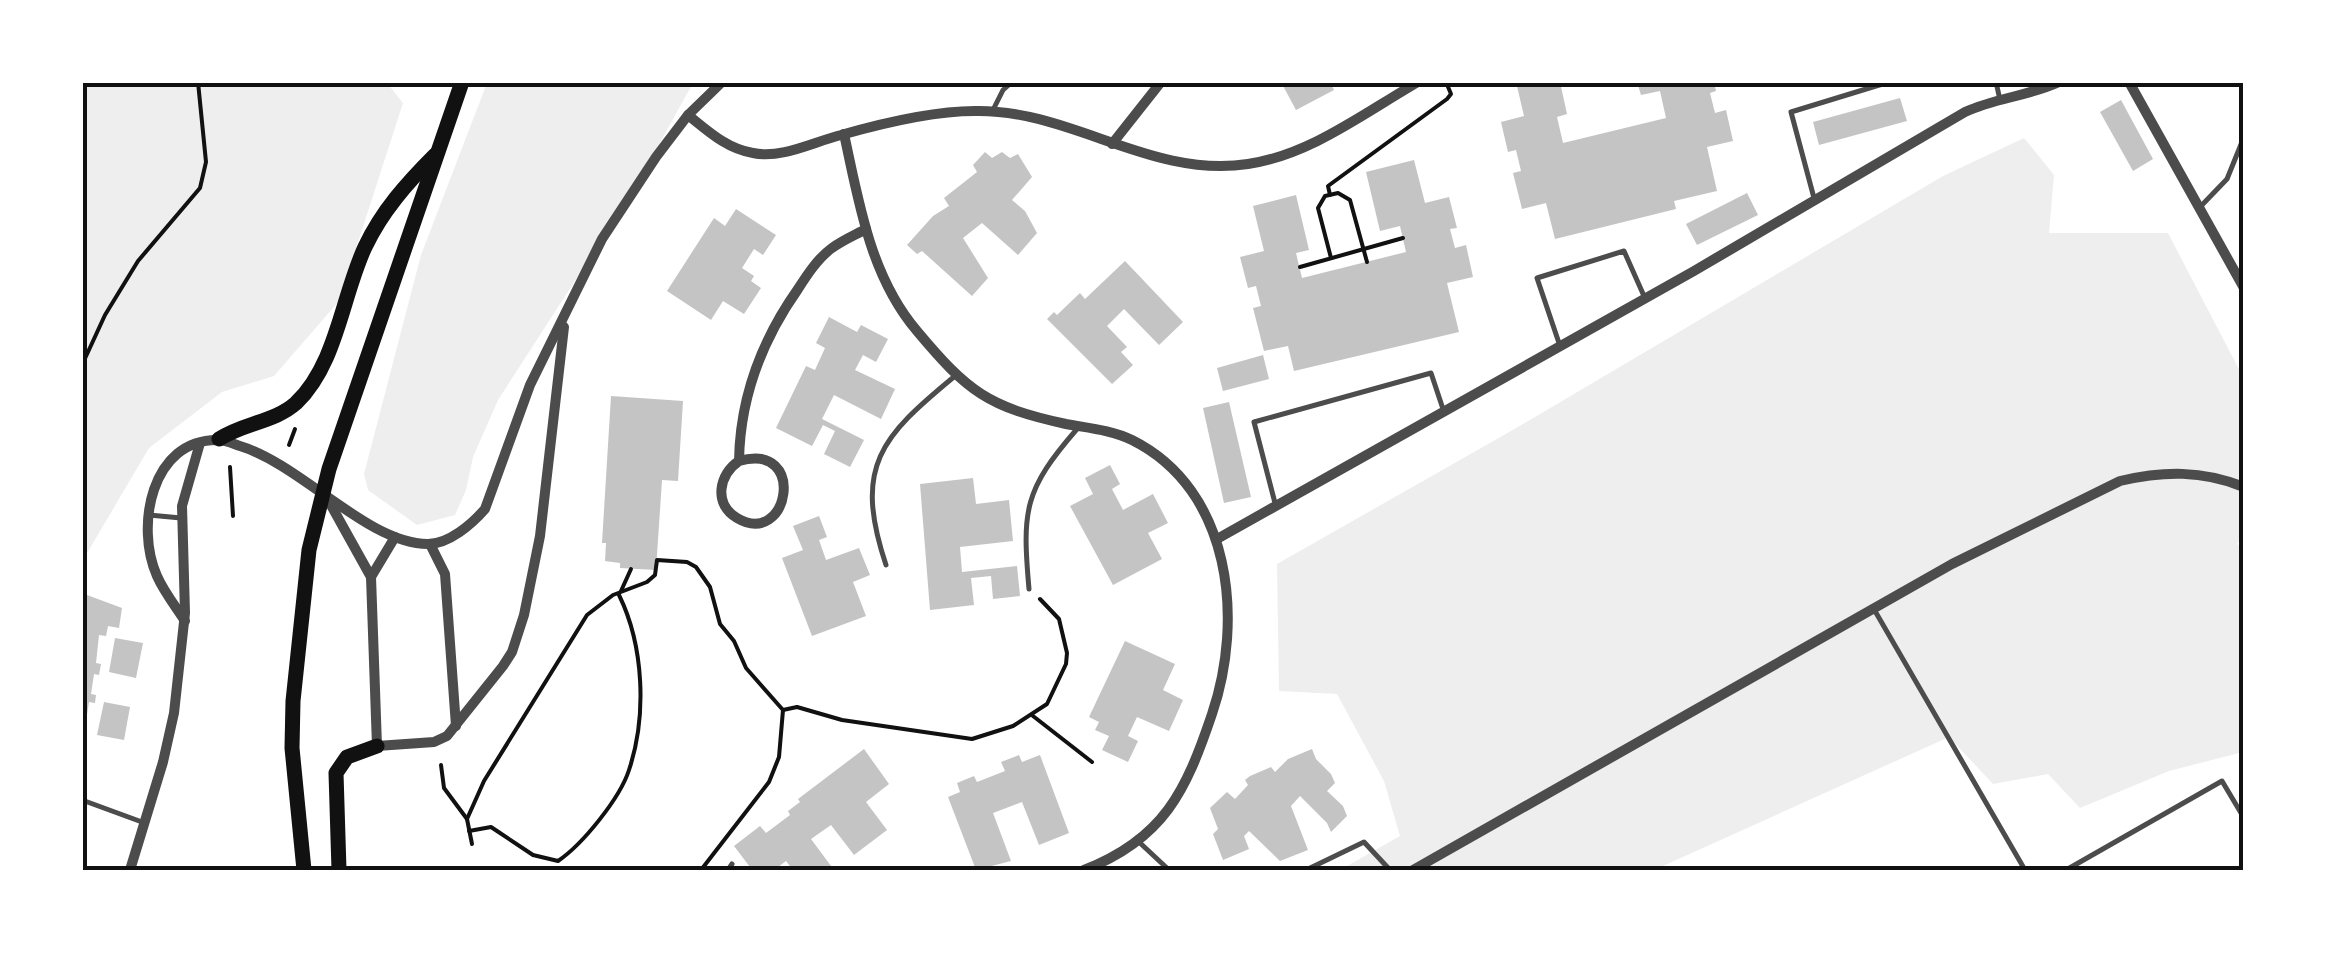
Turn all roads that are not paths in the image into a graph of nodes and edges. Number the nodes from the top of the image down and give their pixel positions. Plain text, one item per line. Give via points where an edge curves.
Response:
1 (462, 82) edge
2 (722, 82) edge
3 (1012, 82) edge
4 (1161, 82) edge
5 (1418, 82) edge
6 (1889, 82) edge
7 (1996, 82) edge
8 (2060, 82) edge
9 (2129, 82) edge
10 (2000, 100) junction
11 (992, 112) junction
12 (688, 115) junction
13 (844, 134) junction
14 (2244, 137) edge
15 (1112, 144) junction
16 (438, 152) junction
17 (1814, 200) junction
18 (2199, 208) junction
19 (866, 229) junction
20 (2244, 262) edge
21 (2230, 265) junction
22 (2244, 288) edge
23 (1645, 299) junction
24 (564, 321) junction
25 (1560, 346) junction
26 (958, 374) junction
27 (1444, 412) junction
28 (1079, 426) junction
29 (219, 440) junction
30 (200, 443) junction
31 (739, 461) junction
32 (2244, 487) edge
33 (324, 491) junction
34 (1276, 506) junction
35 (149, 515) junction
36 (181, 518) junction
37 (395, 537) junction
38 (1217, 539) junction
39 (430, 544) junction
40 (886, 565) dead end
41 (371, 577) junction
42 (1030, 589) road end
43 (1873, 609) junction
44 (185, 621) junction
45 (456, 727) junction
46 (377, 746) junction
47 (82, 800) edge
48 (2244, 818) edge
49 (145, 823) junction
50 (1139, 842) junction
51 (1106, 866) edge
52 (130, 870) edge
53 (304, 870) edge
54 (338, 870) edge
55 (1084, 870) edge
56 (1170, 870) edge
57 (1306, 870) edge
58 (1390, 870) edge
59 (1414, 870) edge
60 (2025, 870) edge
61 (2066, 870) edge

1 - 16 main road
2 - 12 street
3 - 11 lane
4 - 15 street
5 - 15 street via 1276,160 1212,168
6 - 17 lane via 1790,112
7 - 10 lane
8 - 10 street
9 - 18 street
10 - 17 street via 1965,112
11 - 13 street via 952,112
11 - 15 street
12 - 13 street via 719,140 754,154
12 - 24 street via 626,198
13 - 19 street
14 - 18 lane via 2227,179
16 - 29 main road via 382,216 306,392 290,408
16 - 33 main road
17 - 23 street
18 - 21 street
19 - 26 street via 898,306
19 - 31 street via 830,249 779,315 749,386
20 - 21 lane
21 - 22 street
23 - 25 street
23 - 25 lane via 1624,251 1537,278
24 - 39 street via 530,386 485,509 452,536
24 - 45 street via 540,536 524,615 512,652
25 - 27 street
26 - 28 street via 975,392 1011,411
26 - 40 lane via 895,428 880,452 872,496
27 - 34 street
27 - 34 lane via 1432,374 1254,422
28 - 38 street via 1131,440 1167,464
28 - 42 lane via 1031,493 1024,536
29 - 30 street
29 - 33 street via 256,451
30 - 35 street via 171,458 157,476
30 - 36 street
31 - 31 street via 721,484 724,504 737,519 766,520 785,496 782,477 769,462
32 - 43 street via 2185,473 2120,481
33 - 37 street
33 - 41 street
33 - 53 main road via 306,569 293,701
34 - 38 street
35 - 36 lane
35 - 44 street via 156,575
36 - 44 street
37 - 39 street
37 - 41 street
38 - 50 street via 1230,620 1220,692 1166,817
39 - 45 street via 445,574
41 - 46 street
43 - 59 street
43 - 60 lane
44 - 49 street via 174,713
45 - 46 street via 434,742
46 - 54 main road via 347,756 336,773
47 - 49 lane
48 - 61 lane via 2222,781
49 - 52 street
50 - 51 street
50 - 56 lane
51 - 55 street
57 - 58 lane via 1364,842

